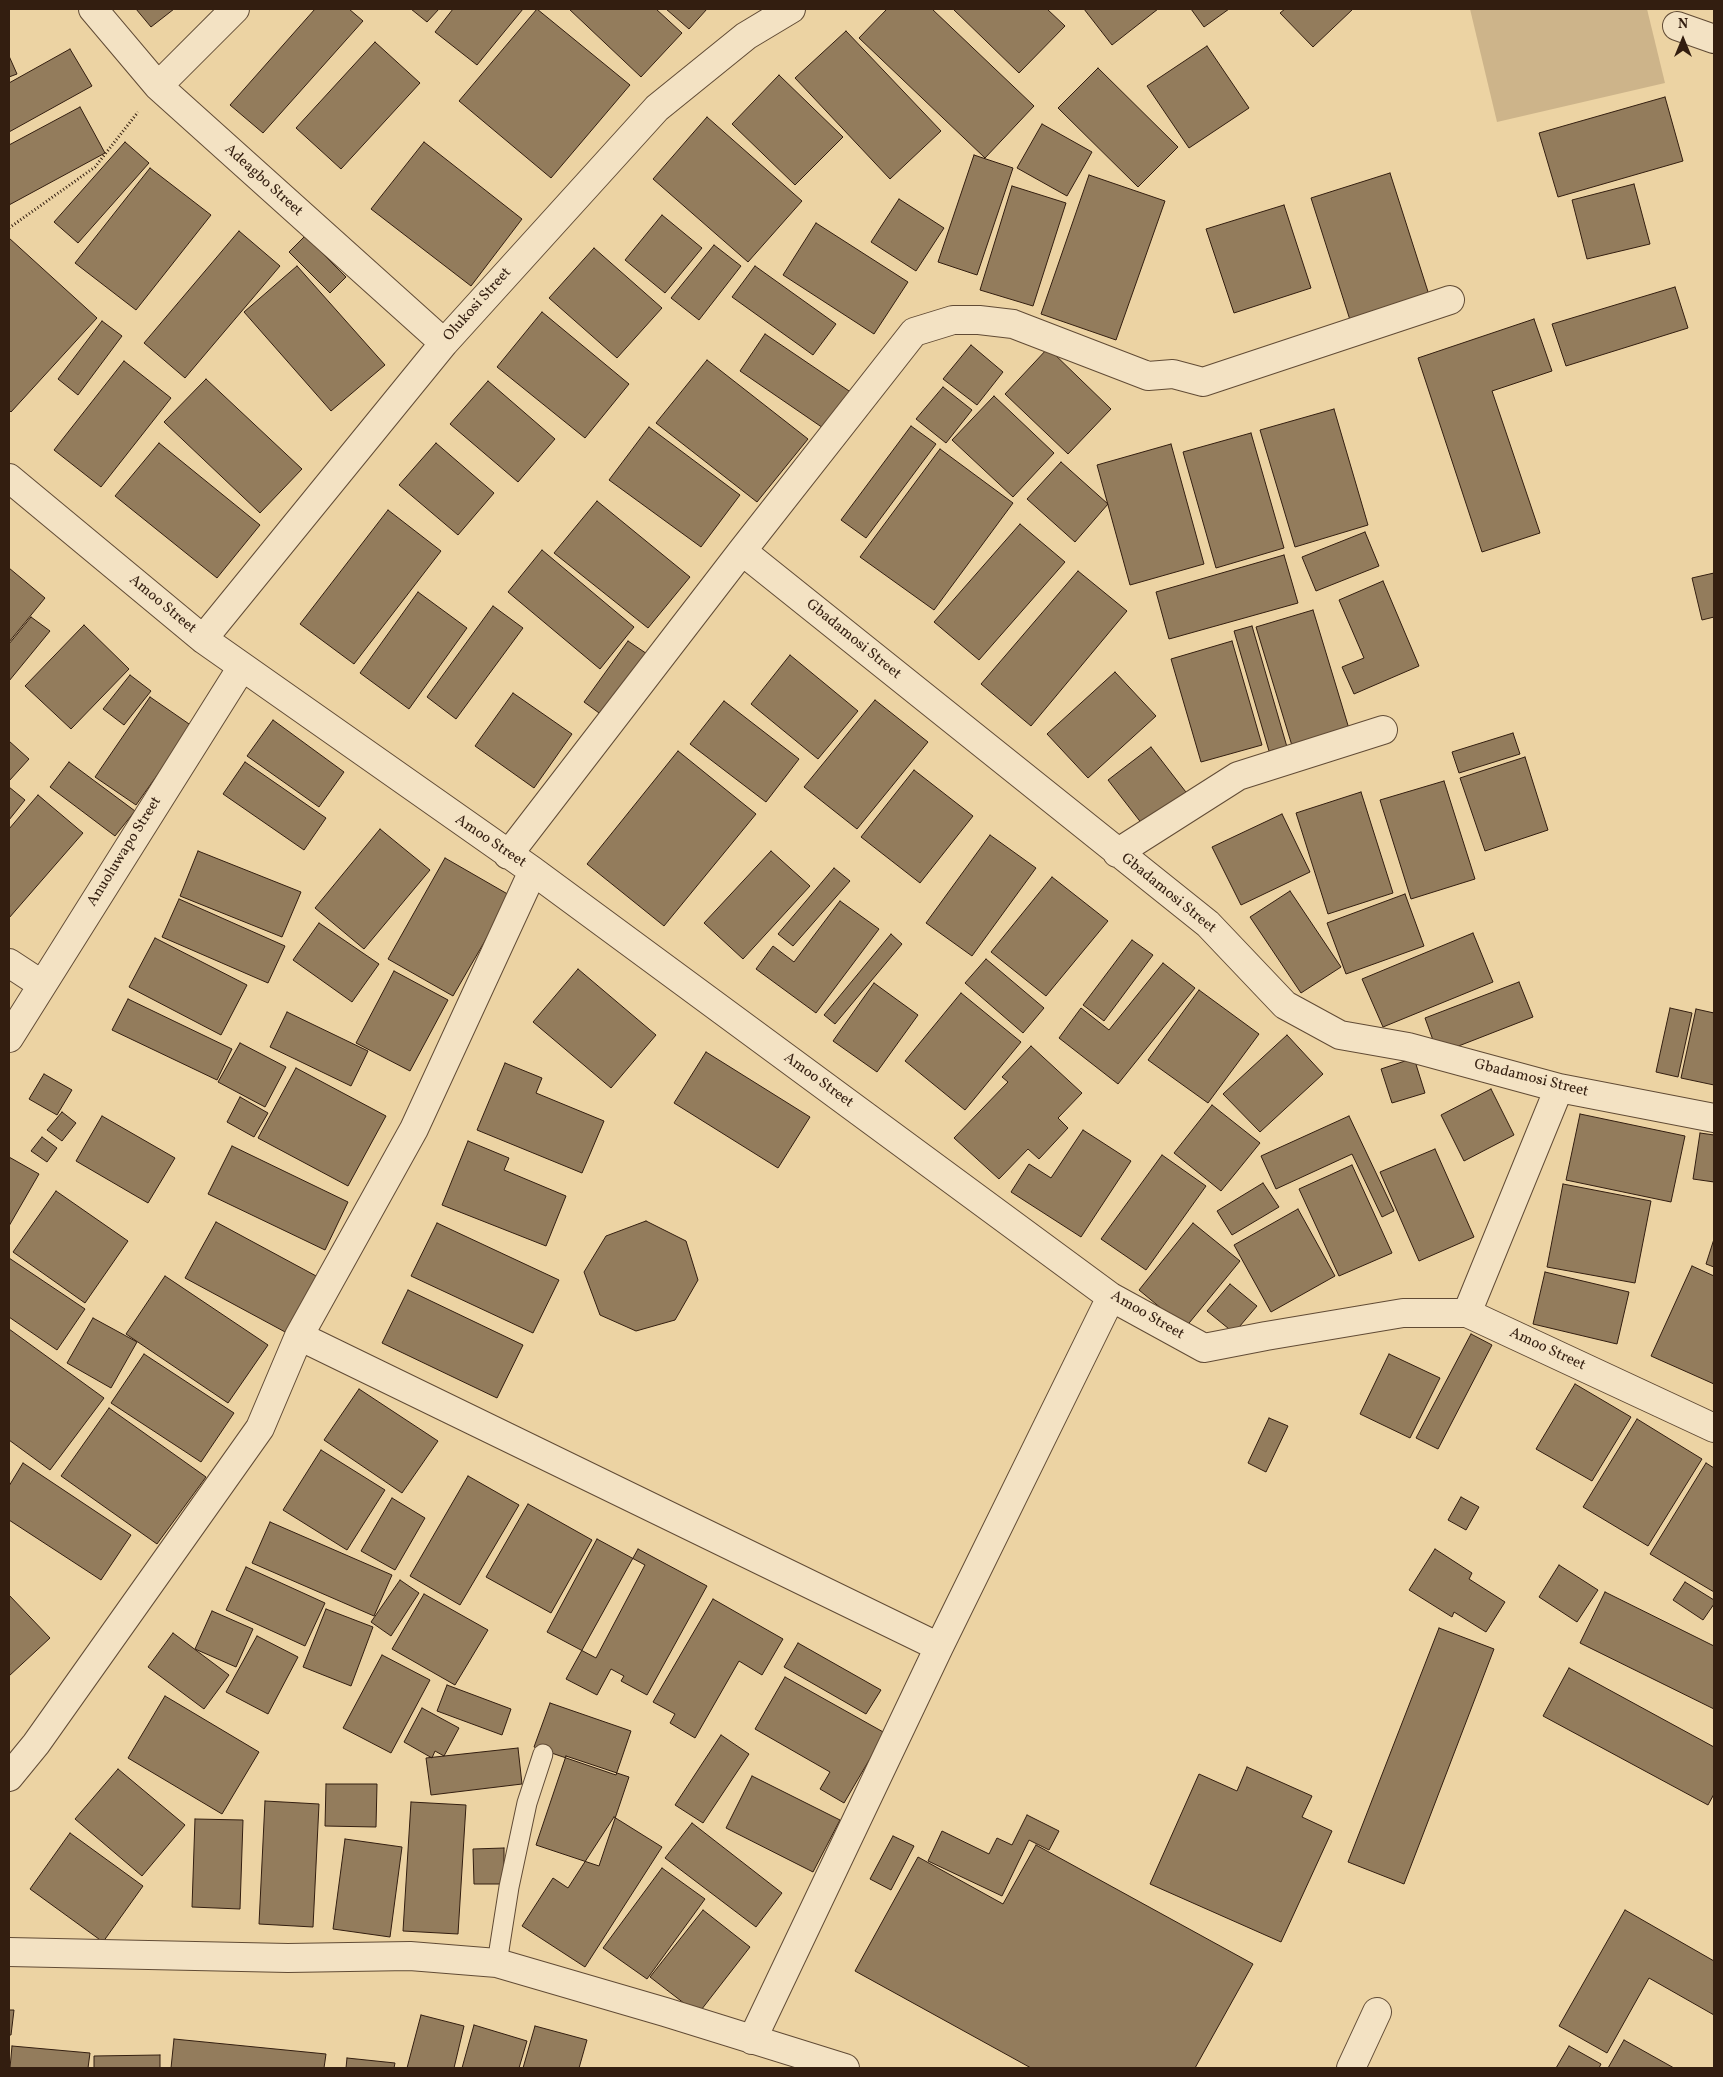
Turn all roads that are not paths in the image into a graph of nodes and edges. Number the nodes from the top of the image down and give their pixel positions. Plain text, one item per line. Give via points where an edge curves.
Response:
1 (93, 9) edge
2 (235, 9) edge
3 (791, 9) edge
4 (1677, 26) dead end
5 (1714, 39) edge
6 (158, 86) junction
7 (1450, 300) dead end
8 (444, 343) junction
9 (9, 478) edge
10 (742, 551) junction
11 (202, 639) junction
12 (242, 667) junction
13 (1383, 730) dead end
14 (1117, 852) junction
15 (508, 855) junction
16 (533, 871) junction
17 (9, 963) edge
18 (41, 984) junction
19 (9, 1038) edge
20 (1559, 1088) junction
21 (1714, 1118) edge
22 (1111, 1296) junction
23 (1468, 1313) junction
24 (299, 1336) junction
25 (1714, 1428) edge
26 (939, 1647) junction
27 (543, 1754) dead end
28 (9, 1777) edge
29 (9, 1952) edge
30 (497, 1964) junction
31 (1377, 2012) dead end
32 (752, 2040) junction
33 (845, 2068) edge
34 (1351, 2068) edge

1 - 6 street, Adeagbo Street
2 - 6 street
3 - 8 street, Olukosi Street via 746,36 657,108
4 - 5 street
6 - 8 street, Adeagbo Street
7 - 10 street via 1202,382 1173,374 1148,376 1012,324 953,320 914,332
8 - 11 street, Olukosi Street
9 - 11 street, Amoo Street
10 - 14 street, Gbadamosi Street
10 - 15 street
11 - 12 street, Amoo Street
12 - 15 street, Amoo Street
12 - 18 street, Anuoluwapo Street
13 - 14 street via 1238,776
14 - 20 street, Gbadamosi Street via 1208,924 1285,1005 1340,1035 1408,1048
15 - 16 street, Amoo Street
16 - 22 street, Amoo Street
16 - 24 street via 414,1129
17 - 18 street
18 - 19 street, Anuoluwapo Street
20 - 21 street, Gbadamosi Street
20 - 23 street
22 - 23 street, Amoo Street via 1204,1348 1403,1313
22 - 26 street
23 - 25 street, Amoo Street
24 - 26 street
24 - 28 street via 260,1428 36,1744
26 - 32 street
27 - 30 lane via 526,1803
29 - 30 street via 288,1958 410,1956
30 - 32 street
31 - 34 street
32 - 33 street

